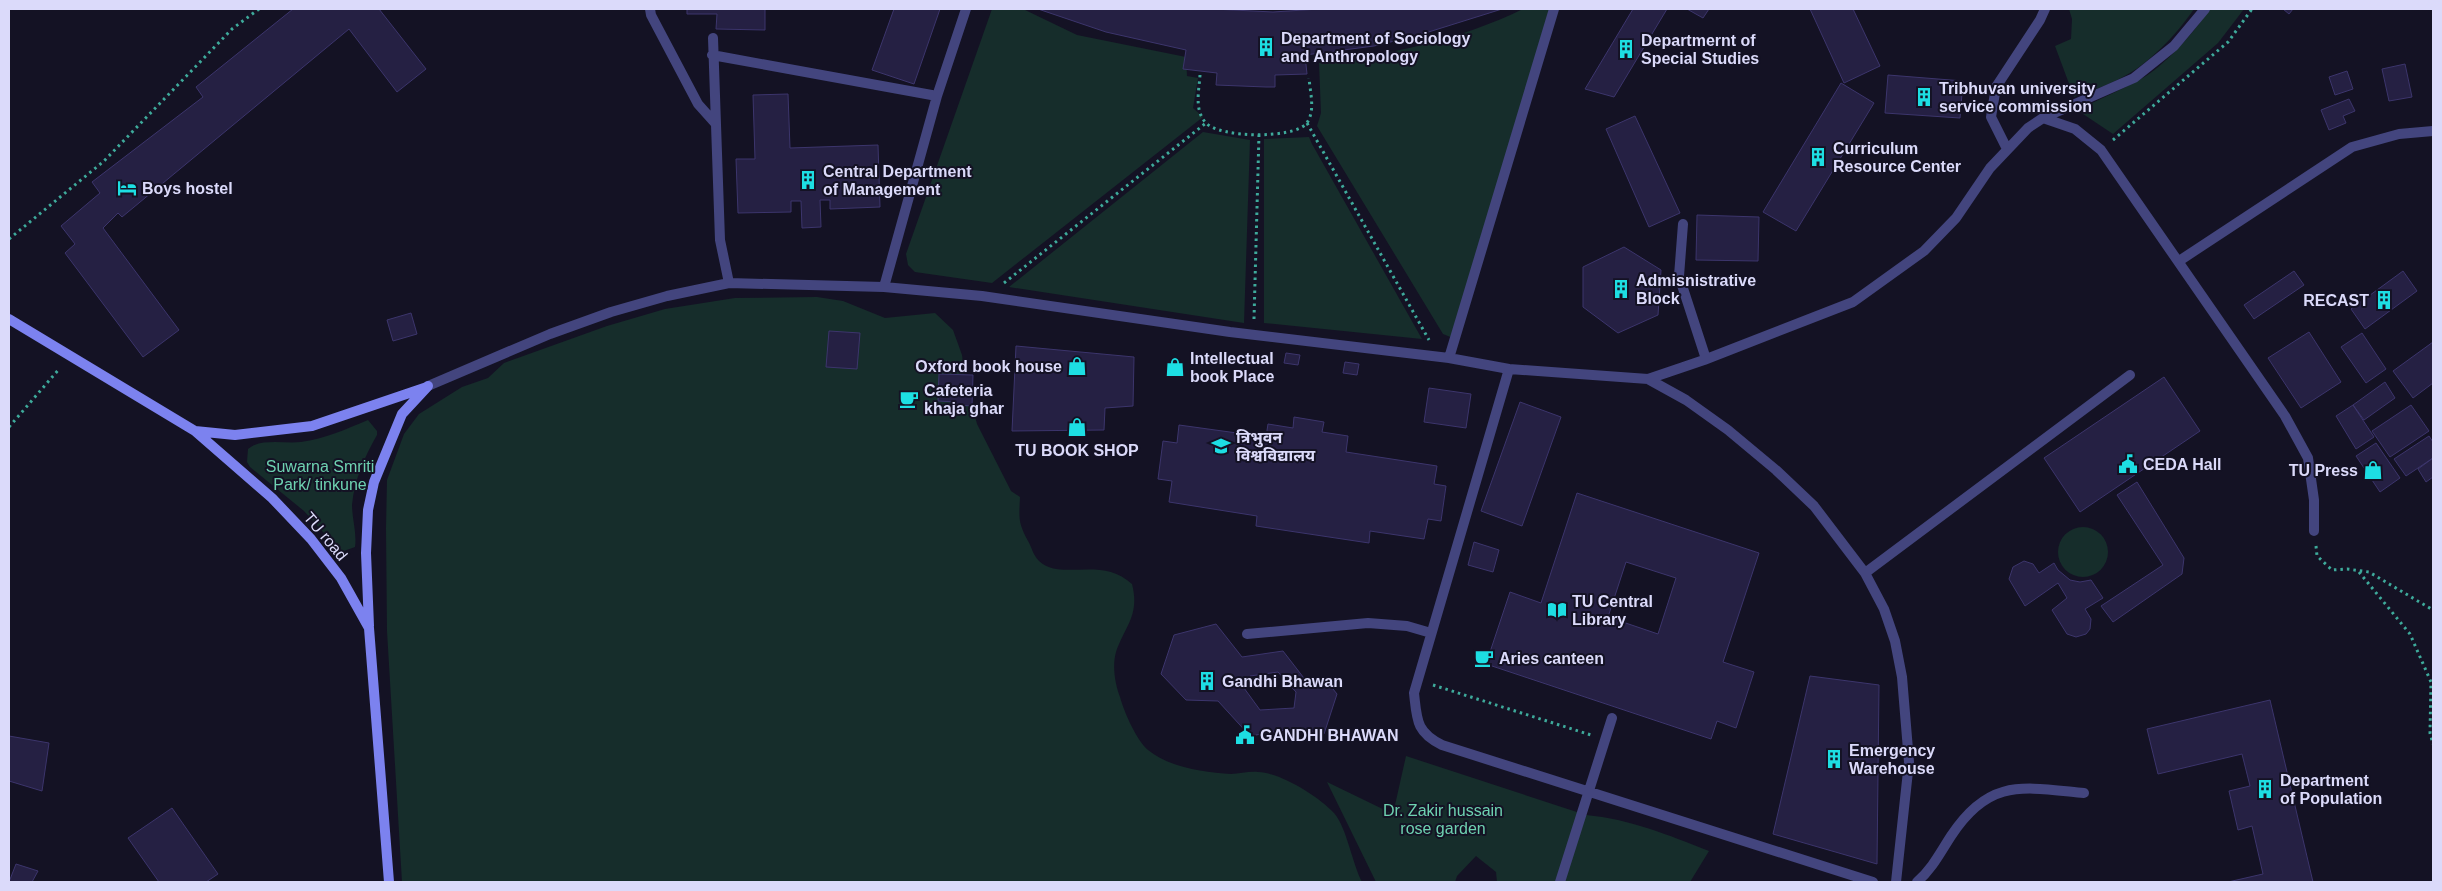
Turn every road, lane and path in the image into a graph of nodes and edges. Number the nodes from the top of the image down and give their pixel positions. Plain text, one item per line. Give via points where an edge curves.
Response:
1 (259, 9) edge
2 (650, 9) edge
3 (966, 9) edge
4 (1554, 9) edge
5 (2045, 9) edge
6 (2205, 9) edge
7 (2252, 9) edge
8 (713, 38) dead end
9 (712, 54) junction
10 (1200, 75) dead end
11 (1309, 78) dead end
12 (937, 96) junction
13 (2043, 118) junction
14 (715, 123) junction
15 (1206, 123) junction
16 (1307, 123) junction
17 (2433, 131) edge
18 (1259, 134) junction
19 (2007, 149) junction
20 (2101, 150) junction
21 (1683, 224) dead end
22 (9, 239) edge
23 (2179, 261) junction
24 (729, 282) junction
25 (884, 287) junction
26 (998, 288) dead end
27 (9, 319) edge
28 (1254, 322) dead end
29 (1428, 338) dead end
30 (70, 356) junction
31 (1449, 358) junction
32 (1706, 359) junction
33 (1509, 369) junction
34 (2130, 375) dead end
35 (1648, 379) junction
36 (428, 386) junction
37 (9, 427) edge
38 (195, 431) junction
39 (2314, 531) joint
40 (2358, 572) junction
41 (1865, 573) junction
42 (2433, 610) edge
43 (369, 628) junction
44 (1431, 633) junction
45 (1247, 634) dead end
46 (1418, 680) junction
47 (1612, 718) dead end
48 (1605, 739) junction
49 (2433, 744) edge
50 (1589, 791) junction
51 (2084, 793) dead end
52 (389, 882) edge
53 (1560, 882) edge
54 (1873, 882) edge
55 (1896, 882) edge
56 (1917, 882) edge

1 - 22 path via 232,29 104,161
2 - 14 lane via 698,104
3 - 12 lane
4 - 31 lane
5 - 19 lane via 1996,87 1991,117
6 - 13 lane via 2174,46 2134,78
7 - 20 path via 2228,42
8 - 9 lane
9 - 12 lane
9 - 14 lane
10 - 15 path via 1197,107
11 - 16 path via 1312,110
12 - 25 lane
13 - 19 lane
13 - 20 lane via 2075,129
14 - 24 lane via 720,240
15 - 18 path via 1217,130
15 - 26 path
16 - 18 path via 1296,132
16 - 29 path
17 - 23 lane via 2399,134 2352,147
18 - 28 path
19 - 32 lane via 1956,218 1924,251 1890,277 1853,302
20 - 23 lane
21 - 32 lane via 1679,276
23 - 39 lane via 2285,416 2308,458 2314,500
24 - 25 lane
24 - 36 lane via 610,312
25 - 31 lane via 982,296 1230,332
27 - 30 street, TU road
30 - 37 path
30 - 38 street, TU road
31 - 33 lane
32 - 35 lane
33 - 35 lane
33 - 44 lane
34 - 41 lane
35 - 41 lane via 1686,400 1776,470 1814,506
36 - 38 street via 312,426 235,435
36 - 43 street via 402,414 374,482 368,510 366,553
38 - 43 street, TU road via 272,498 311,539 341,578
39 - 40 path via 2317,556 2332,570
40 - 42 path via 2369,572
40 - 49 path via 2410,634 2431,682 2430,733
41 - 55 lane via 1884,609 1902,677 1909,762
43 - 52 street, TU road
44 - 45 lane via 1407,626 1368,623
44 - 46 lane
46 - 48 path
46 - 50 lane via 1414,693 1417,720 1427,738
47 - 48 lane
48 - 50 lane
50 - 53 lane
50 - 54 lane
51 - 56 lane via 2023,788 1987,797 1967,812 1929,871

